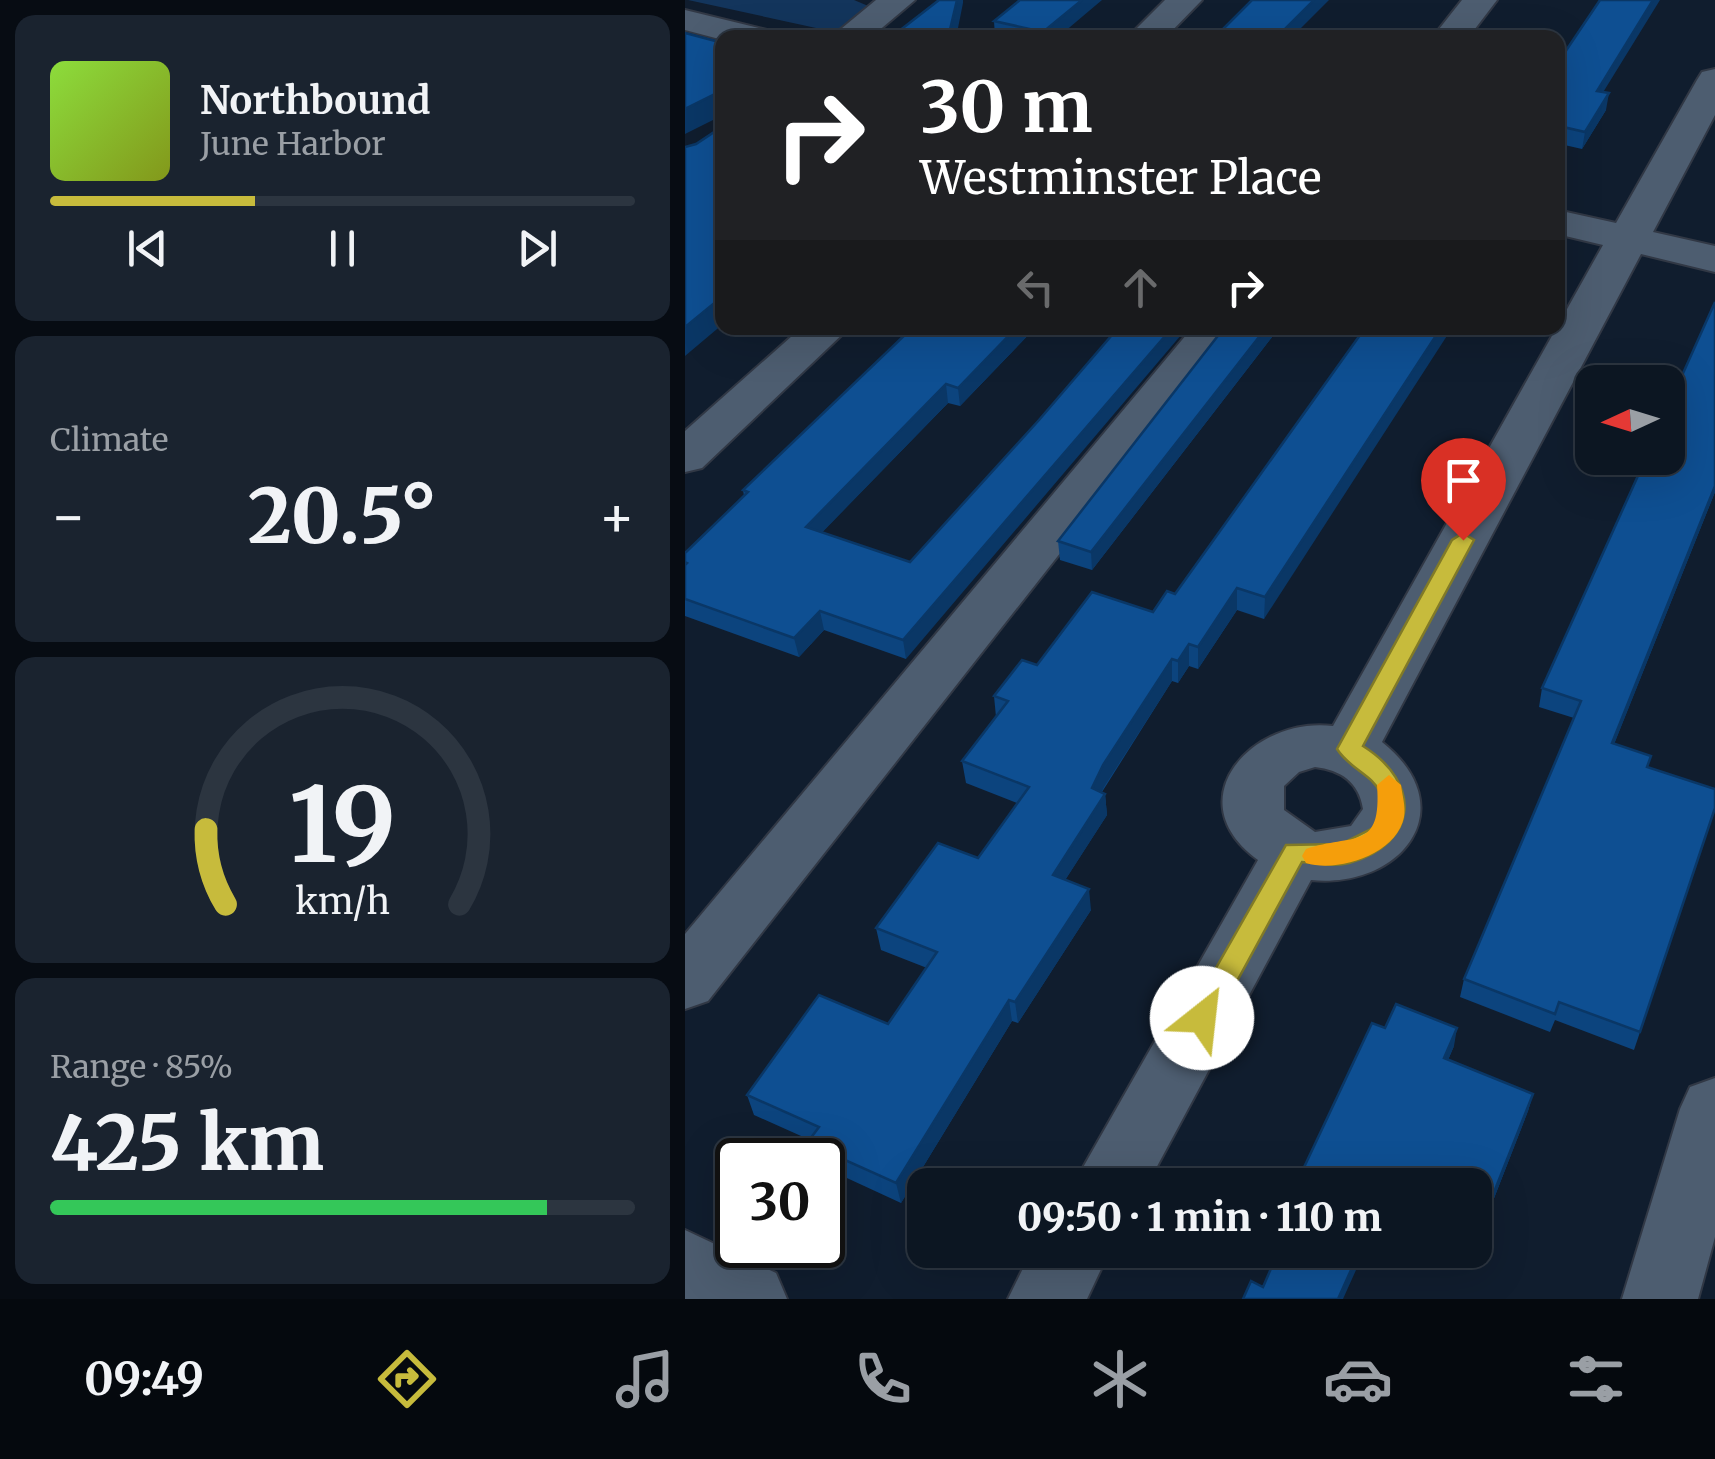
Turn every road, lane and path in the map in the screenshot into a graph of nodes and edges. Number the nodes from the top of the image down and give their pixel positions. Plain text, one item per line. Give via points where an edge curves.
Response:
1 (898, 0) edge
2 (1185, 0) edge
3 (1479, 0) edge
4 (685, 20) edge
5 (726, 30) edge
6 (858, 30) edge
7 (1153, 30) edge
8 (1455, 30) edge
9 (1715, 80) edge
10 (1565, 224) edge
11 (1627, 239) junction
12 (1715, 259) edge
13 (819, 335) edge
14 (1209, 335) edge
15 (685, 457) edge
16 (1349, 749) junction
17 (1295, 852) junction
18 (685, 981) edge
19 (1715, 1109) edge
20 (1118, 1168) edge
21 (685, 1266) edge
22 (1063, 1268) edge
23 (749, 1299) edge
24 (1046, 1299) edge
25 (1660, 1299) edge

1 - 6 street
2 - 7 street
3 - 8 street
4 - 5 street
9 - 11 street
10 - 11 street
11 - 12 street
11 - 16 street
13 - 15 street
14 - 18 street
16 - 17 street via 1387,781 1393,798 1387,826 1366,846 1344,854
16 - 17 street via 1290,749 1257,773 1250,790 1259,826
17 - 20 street
19 - 25 street
21 - 23 street
22 - 24 street

